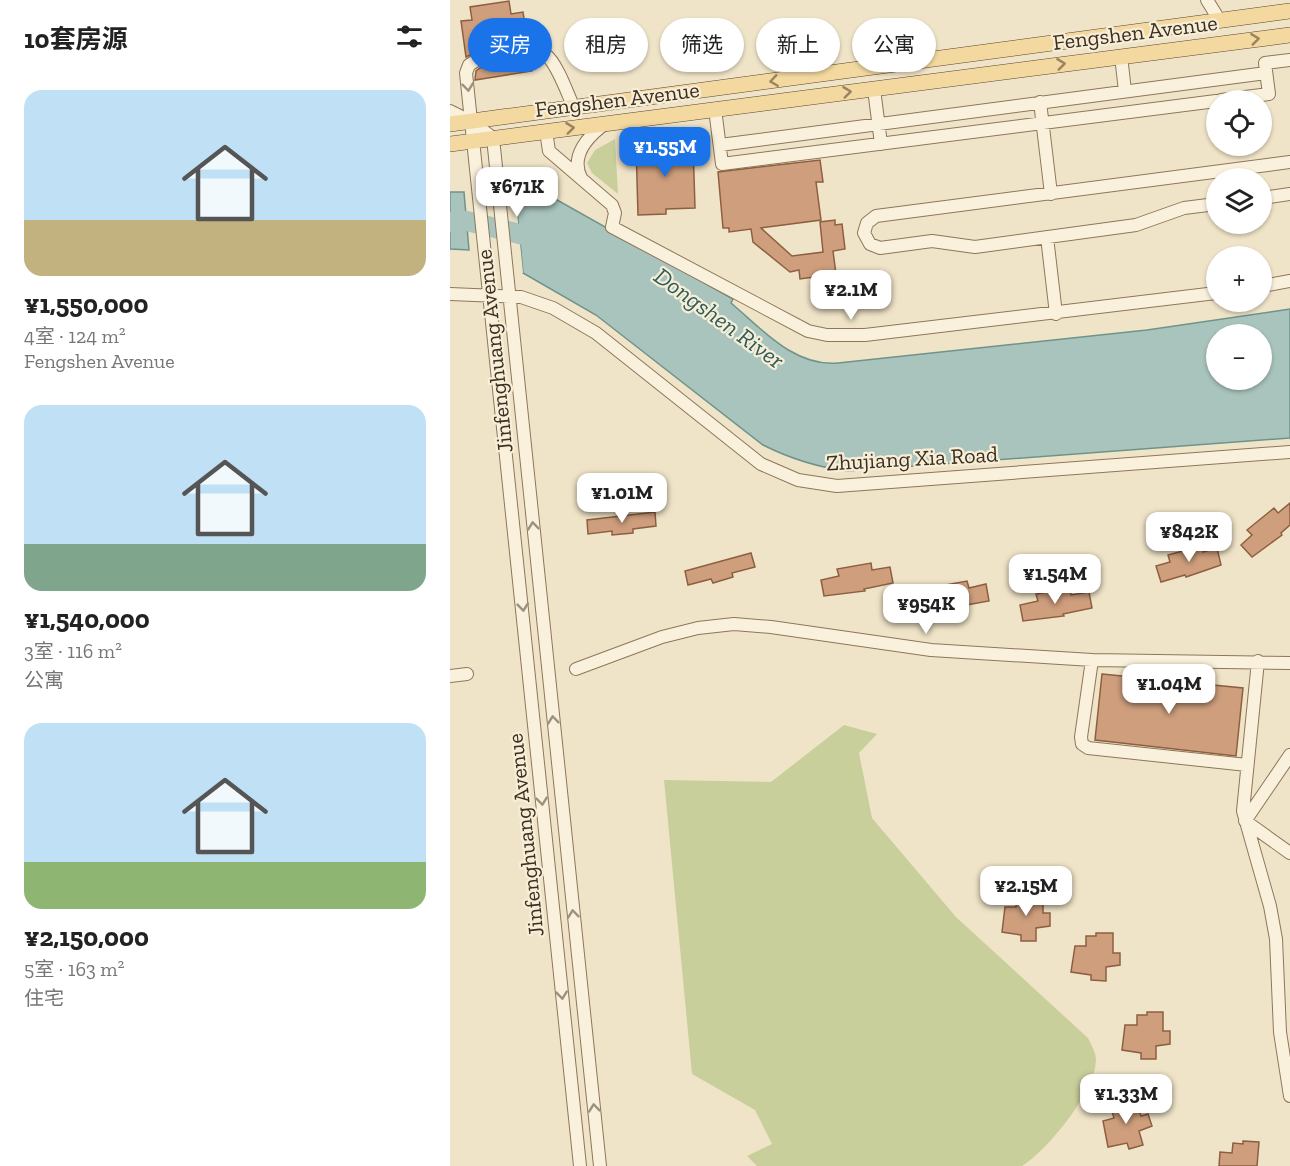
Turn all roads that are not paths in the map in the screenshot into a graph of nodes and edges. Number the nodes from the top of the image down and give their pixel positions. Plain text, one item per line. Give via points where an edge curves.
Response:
1 (1207, 0) edge
2 (1290, 11) edge
3 (1220, 21) junction
4 (1290, 34) edge
5 (1121, 57) junction
6 (1290, 60) edge
7 (1266, 73) junction
8 (874, 89) junction
9 (1268, 90) edge
10 (1125, 91) junction
11 (1040, 102) junction
12 (1206, 103) edge
13 (574, 108) junction
14 (715, 109) junction
15 (450, 111) edge
16 (472, 122) junction
17 (606, 123) junction
18 (1042, 123) junction
19 (450, 124) edge
20 (878, 124) junction
21 (546, 131) junction
22 (494, 138) junction
23 (474, 140) junction
24 (450, 144) edge
25 (881, 144) junction
26 (720, 145) junction
27 (1290, 162) edge
28 (582, 179) junction
29 (1051, 194) junction
30 (1290, 194) edge
31 (1272, 197) edge
32 (1206, 205) edge
33 (1047, 237) junction
34 (1290, 281) edge
35 (1272, 284) edge
36 (450, 294) edge
37 (490, 294) junction
38 (1206, 294) edge
39 (510, 296) junction
40 (1056, 314) junction
41 (1290, 452) edge
42 (1092, 660) junction
43 (1258, 662) junction
44 (1290, 663) edge
45 (576, 669) dead end
46 (467, 674) dead end
47 (450, 676) edge
48 (1290, 755) edge
49 (1247, 765) junction
50 (1245, 821) junction
51 (1290, 853) edge
52 (1290, 1096) edge
53 (580, 1166) edge
54 (600, 1166) edge

1 - 3 street
2 - 3 main road, Fengshen Avenue
3 -> 13 main road, Fengshen Avenue
5 -> 4 main road, Fengshen Avenue
8 -> 5 main road, Fengshen Avenue
5 - 10 street
6 - 7 street via 1265,63
7 - 9 street
7 - 10 street
14 -> 8 main road, Fengshen Avenue
8 - 20 street
10 - 11 street
11 - 18 street
11 - 20 street
12 - 18 street
13 - 16 main road, Fengshen Avenue
13 -> 16 street, Jinfenghuang Avenue via 552,61 545,53 534,51 477,60 469,65 466,73
14 - 17 main road, Fengshen Avenue
14 - 26 street
15 - 16 street
16 - 19 main road, Fengshen Avenue
16 - 22 street
16 - 23 street, Jinfenghuang Avenue
21 -> 17 main road, Fengshen Avenue
17 - 28 street via 579,154
18 - 25 street
18 - 29 street
20 - 25 street
20 - 26 street
21 - 22 main road, Fengshen Avenue
21 - 28 street via 549,151
22 - 23 main road, Fengshen Avenue
22 - 39 street, Jinfenghuang Avenue
23 - 24 main road, Fengshen Avenue
23 - 37 street, Jinfenghuang Avenue
25 - 26 street via 722,164
27 - 29 street
28 - 40 street via 614,207 612,227 808,331 866,335
29 - 33 street via 876,216 867,223 864,233 870,244 880,248 932,241 975,247
30 - 31 street
32 - 33 street via 1184,208 1136,225
33 - 40 street
34 - 35 street
36 - 37 street, Zhujiang Xia Road
37 - 39 street, Zhujiang Xia Road
37 -> 53 street, Jinfenghuang Avenue
38 - 40 street
39 - 41 street, Zhujiang Xia Road via 553,308 579,322 761,464 817,484 849,485
54 -> 39 street, Jinfenghuang Avenue
42 - 43 street
42 - 45 street via 931,650 734,624 662,637
42 - 49 street via 1082,744 1088,748
43 - 44 street
43 - 49 street
46 - 47 street
48 - 50 street
49 - 50 street
50 - 51 street
50 - 52 street via 1276,939 1280,1032

